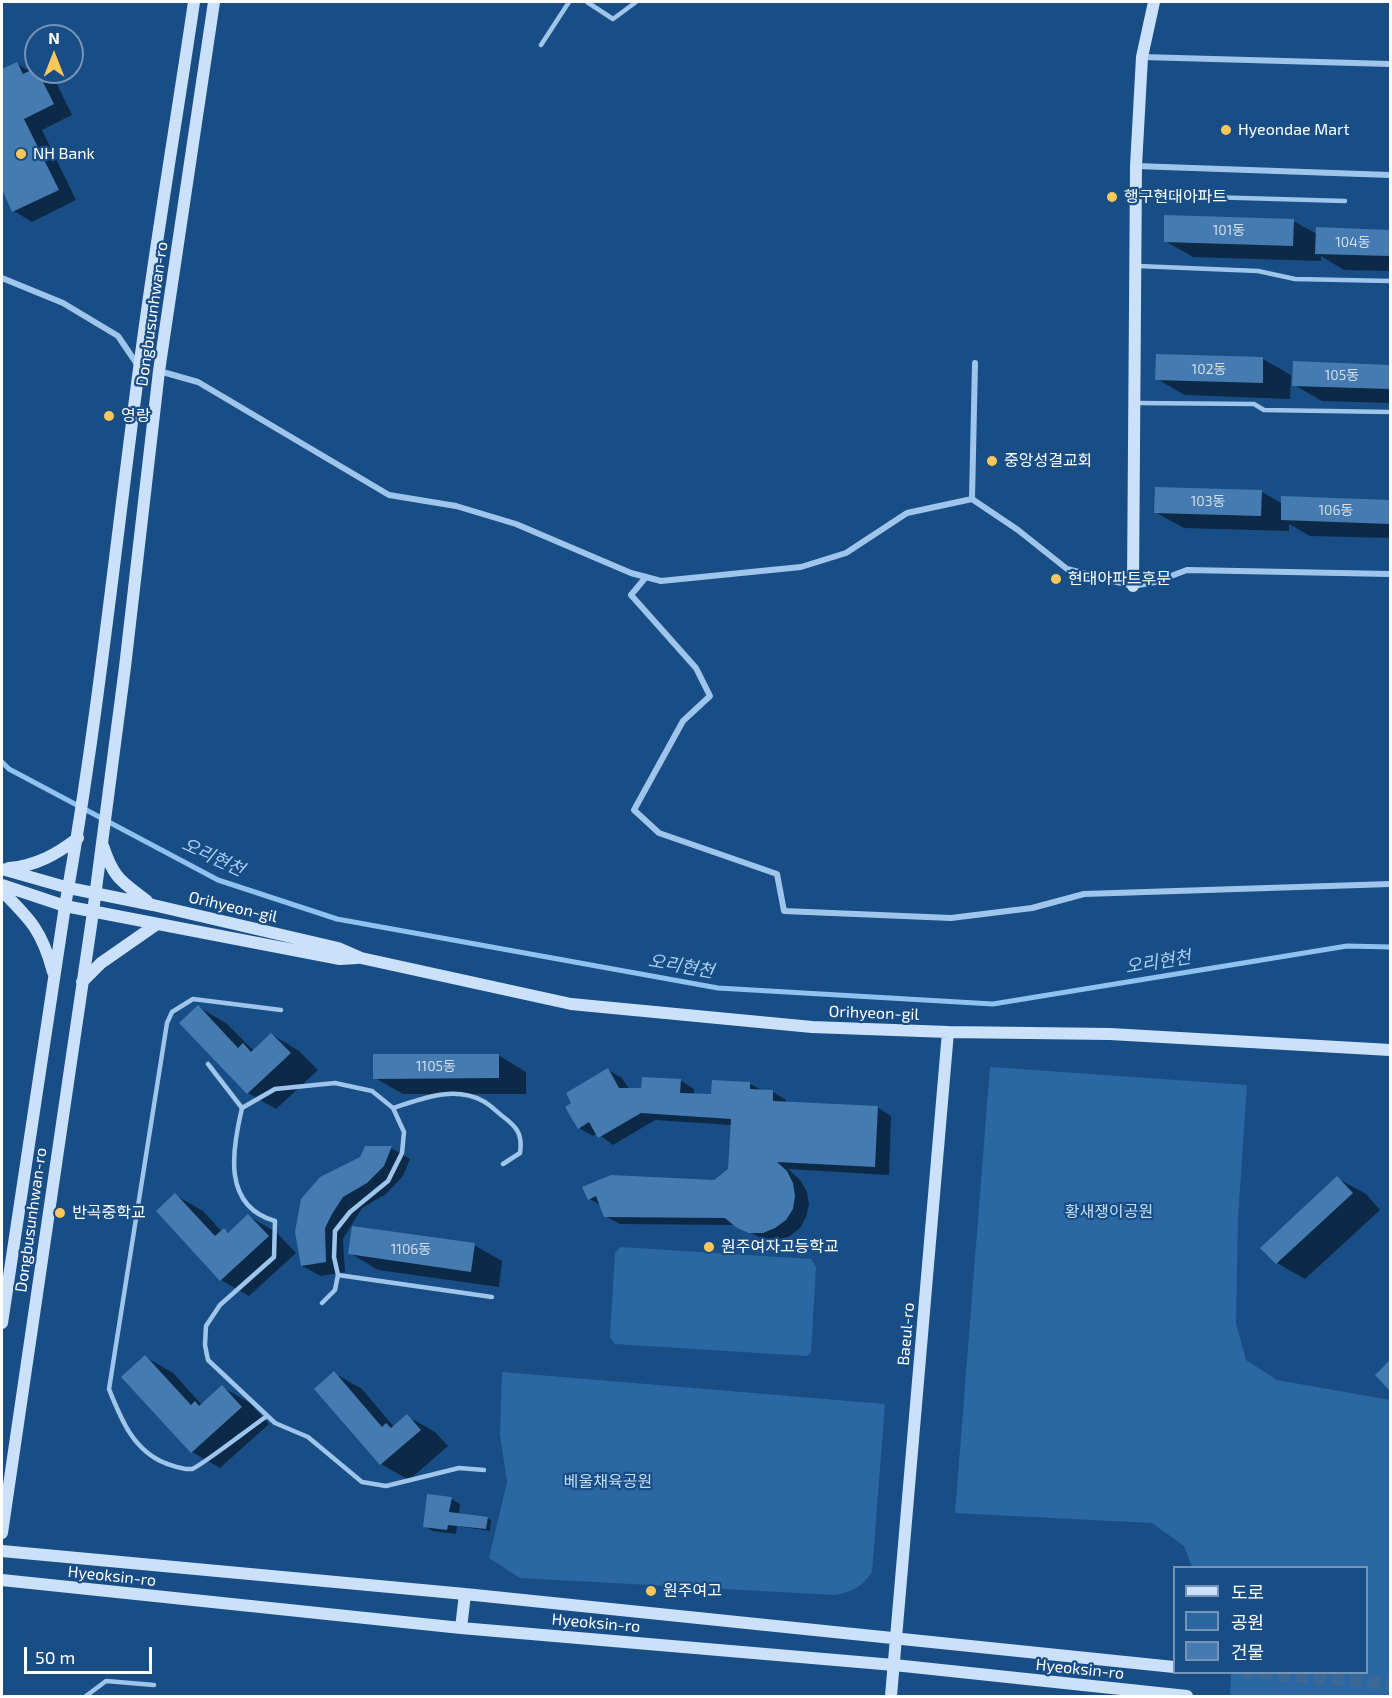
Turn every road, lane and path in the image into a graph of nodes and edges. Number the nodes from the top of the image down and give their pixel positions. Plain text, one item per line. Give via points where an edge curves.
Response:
1 (194, 2) edge
2 (214, 2) edge
3 (568, 2) edge
4 (587, 2) edge
5 (636, 2) edge
6 (1154, 2) edge
7 (541, 45) dead end
8 (1142, 57) junction
9 (1390, 64) edge
10 (1136, 166) junction
11 (1390, 174) edge
12 (1136, 195) junction
13 (1345, 201) dead end
14 (1135, 266) junction
15 (2, 278) edge
16 (1390, 281) edge
17 (975, 363) dead end
18 (139, 368) junction
19 (159, 371) junction
20 (1134, 403) junction
21 (1390, 412) edge
22 (972, 499) junction
23 (1390, 574) edge
24 (645, 577) junction
25 (1133, 586) junction
26 (78, 838) junction
27 (102, 842) junction
28 (2, 869) edge
29 (2, 885) edge
30 (1390, 885) edge
31 (69, 888) junction
32 (2, 891) edge
33 (96, 893) junction
34 (153, 905) junction
35 (65, 906) junction
36 (93, 912) junction
37 (157, 924) junction
38 (361, 958) junction
39 (55, 978) junction
40 (82, 982) junction
41 (281, 1010) dead end
42 (948, 1032) junction
43 (1390, 1050) edge
44 (208, 1064) dead end
45 (242, 1108) junction
46 (393, 1108) junction
47 (503, 1164) dead end
48 (338, 1275) junction
49 (492, 1298) dead end
50 (322, 1304) dead end
51 (2, 1323) edge
52 (267, 1416) junction
53 (484, 1470) dead end
54 (2, 1533) edge
55 (2, 1551) edge
56 (2, 1580) edge
57 (465, 1594) junction
58 (461, 1628) junction
59 (896, 1638) junction
60 (894, 1665) junction
61 (1173, 1666) edge
62 (154, 1685) dead end
63 (86, 1696) edge
64 (891, 1696) edge
65 (1187, 1696) edge

1 - 18 street, Dongbusunhwan-ro
2 - 19 street, Dongbusunhwan-ro
3 - 7 lane
4 - 5 lane via 613,19
6 - 8 street
8 - 9 street
8 - 10 street
10 - 11 street
10 - 12 street
12 - 13 lane
12 - 14 street
14 - 16 lane via 1257,271 1294,279
14 - 20 street
15 - 18 street via 63,303 118,336
17 - 22 street
18 - 19 street
18 - 26 street, Dongbusunhwan-ro
19 - 24 street via 198,382 389,495 456,506 516,524
19 - 27 street, Dongbusunhwan-ro
20 - 21 lane via 1254,404 1264,410
20 - 25 street
22 - 24 street via 907,513 846,553 801,567 662,581
22 - 25 street via 1067,569
23 - 25 street via 1187,570
24 - 30 street via 631,595 696,668 710,696 683,721 634,810 659,833 777,874 784,911 951,918 1032,908 1084,894
26 - 28 street via 25,867
26 - 31 street
27 - 33 street
27 - 34 street via 119,879
28 - 31 street
29 - 35 street
31 - 33 street, Orihyeon-gil
31 - 35 street, Dongbusunhwan-ro
32 - 39 street via 31,920 48,953
33 - 34 street, Orihyeon-gil
33 - 36 street, Dongbusunhwan-ro
34 - 38 street, Orihyeon-gil via 338,948
35 - 36 street, Orihyeon-gil
35 - 39 street, Dongbusunhwan-ro
36 - 37 street, Orihyeon-gil
36 - 40 street, Dongbusunhwan-ro
37 - 38 street, Orihyeon-gil via 340,959
37 - 40 street via 101,963
38 - 42 street, Orihyeon-gil via 571,1004 812,1027
39 - 51 street, Dongbusunhwan-ro
40 - 54 street, Dongbusunhwan-ro
41 - 52 lane via 193,999 172,1012 167,1023 109,1389 120,1418 136,1443 153,1458 178,1468 194,1469
42 - 43 street, Orihyeon-gil via 1110,1034
42 - 59 street, Baeul-ro
44 - 45 lane
45 - 46 lane via 275,1089 335,1083 372,1091
45 - 52 lane via 235,1151 236,1185 243,1201 261,1217 275,1221 274,1257 220,1305 206,1326 205,1345 208,1360
46 - 47 lane via 435,1094 461,1094 482,1100 514,1125 522,1140 520,1153
46 - 48 lane via 404,1132 402,1153 388,1180 350,1212 335,1231
48 - 49 lane
48 - 50 lane via 335,1290
52 - 53 lane via 308,1437 362,1482 386,1486 459,1468
55 - 57 street, Hyeoksin-ro
56 - 58 street, Hyeoksin-ro
57 - 58 street
57 - 59 street, Hyeoksin-ro
58 - 60 street, Hyeoksin-ro
59 - 60 street, Baeul-ro
59 - 61 street, Hyeoksin-ro
60 - 64 street
60 - 65 street, Hyeoksin-ro
62 - 63 lane via 106,1681

